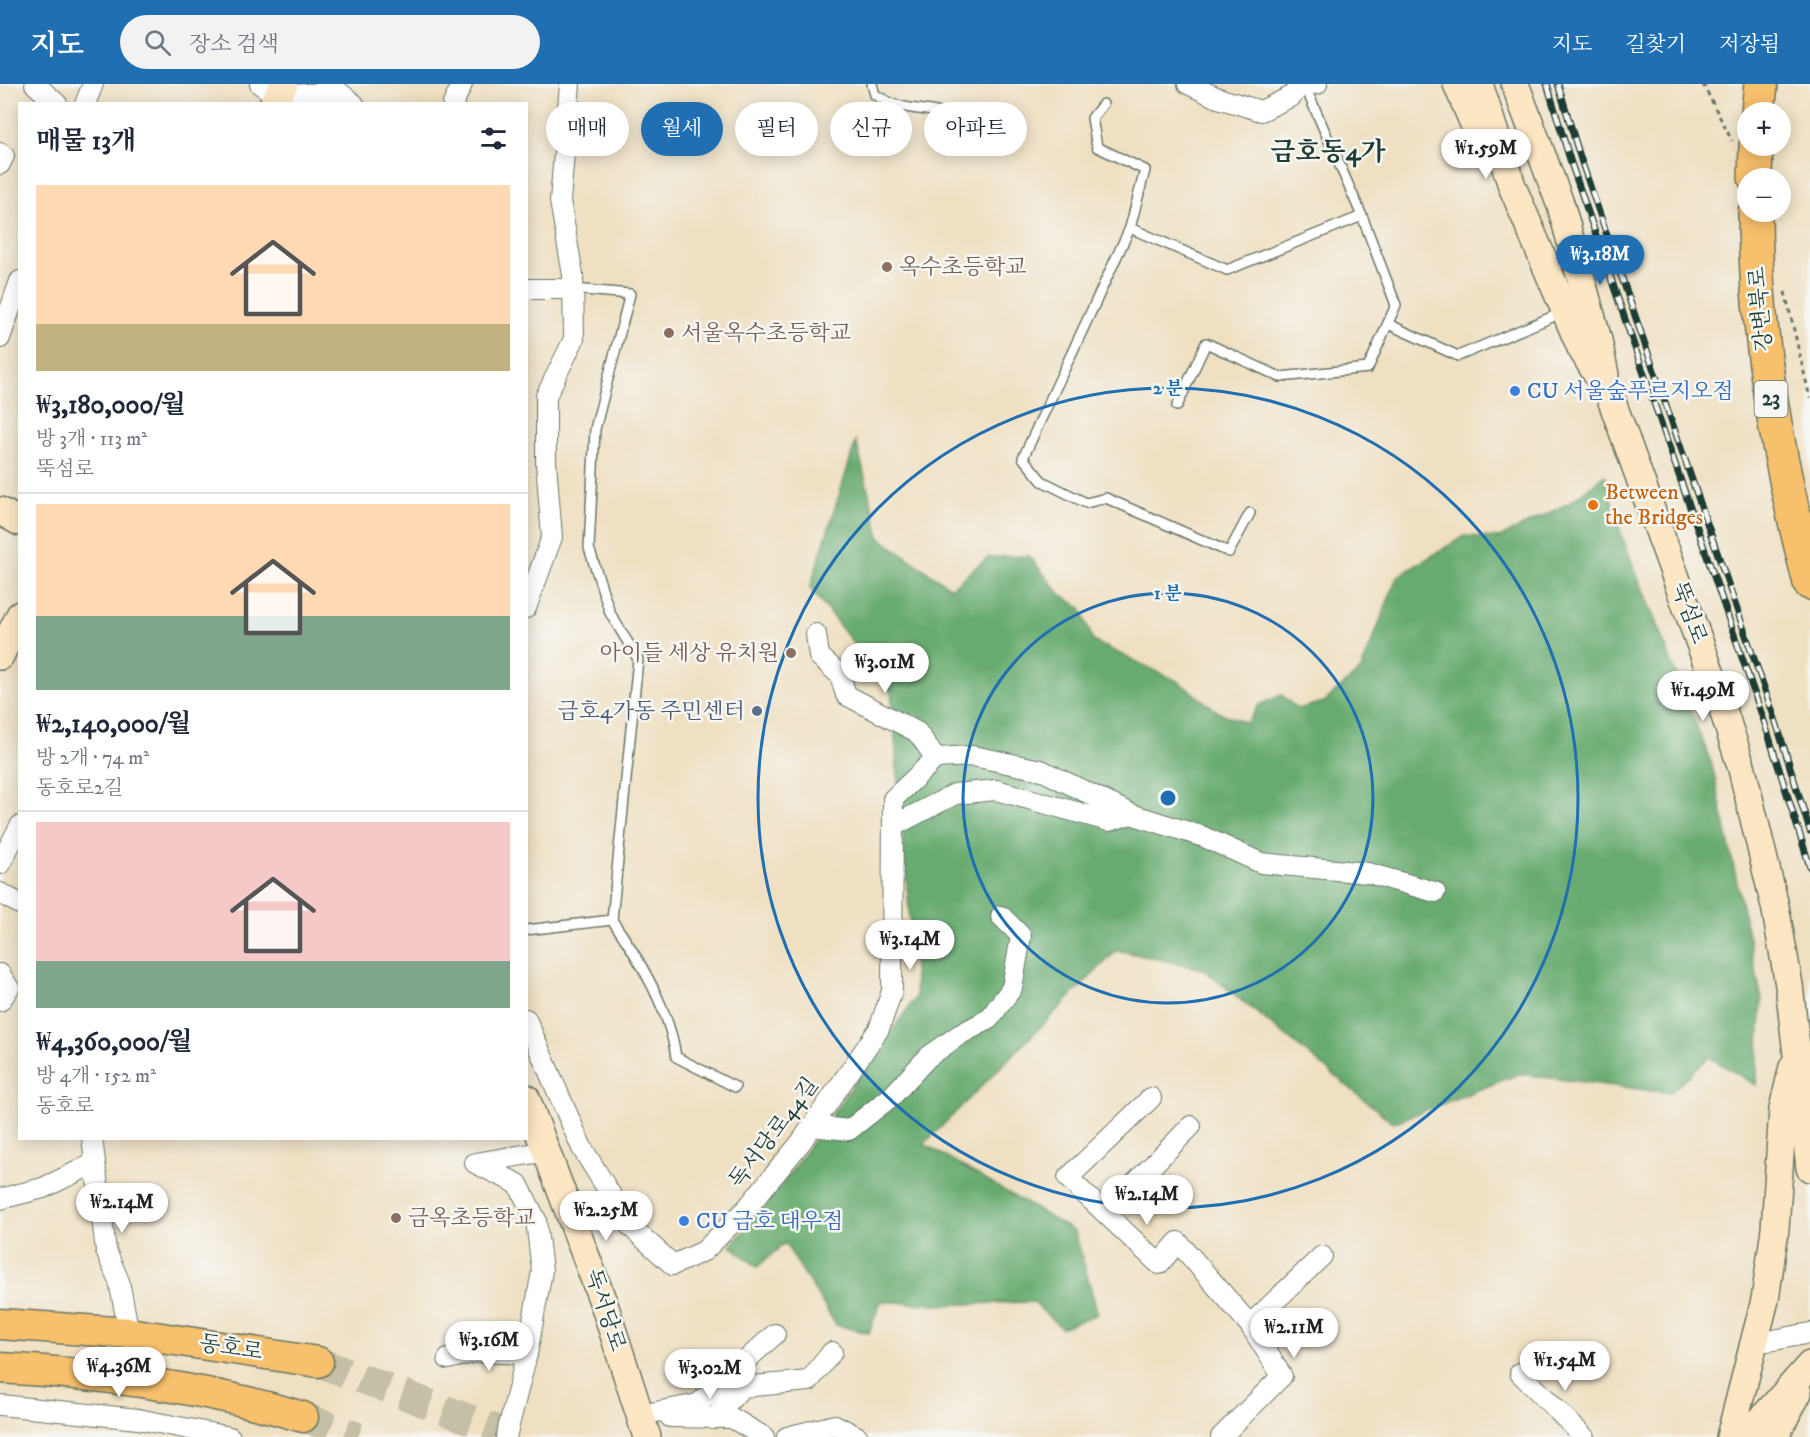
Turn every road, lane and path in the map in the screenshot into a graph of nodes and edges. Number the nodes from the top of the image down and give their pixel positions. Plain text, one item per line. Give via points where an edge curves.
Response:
1 (35, 84) edge
2 (93, 84) edge
3 (462, 84) edge
4 (570, 84) edge
5 (872, 84) edge
6 (1188, 84) edge
7 (1302, 84) edge
8 (1457, 84) edge
9 (1479, 84) edge
10 (1498, 84) edge
11 (1515, 84) edge
12 (1702, 84) edge
13 (1761, 84) edge
14 (275, 94) edge
15 (55, 102) edge
16 (86, 102) edge
17 (352, 102) edge
18 (454, 102) edge
19 (1759, 102) edge
20 (1103, 104) dead end
21 (924, 110) edge
22 (1737, 134) edge
23 (0, 153) edge
24 (0, 164) edge
25 (1362, 216) junction
26 (1755, 222) edge
27 (1130, 228) junction
28 (18, 287) edge
29 (528, 289) edge
30 (573, 289) junction
31 (1784, 291) dead end
32 (1552, 317) junction
33 (1388, 324) junction
34 (0, 338) edge
35 (1598, 340) junction
36 (1610, 396) junction
37 (1810, 398) edge
38 (1177, 406) dead end
39 (0, 511) edge
40 (1250, 513) dead end
41 (18, 521) edge
42 (1810, 583) edge
43 (528, 603) edge
44 (18, 621) edge
45 (816, 634) dead end
46 (0, 656) edge
47 (936, 758) junction
48 (1131, 814) junction
49 (893, 826) junction
50 (18, 830) edge
51 (0, 864) edge
52 (1435, 892) dead end
53 (0, 893) edge
54 (18, 903) edge
55 (1001, 916) dead end
56 (612, 920) junction
57 (528, 930) edge
58 (0, 974) edge
59 (0, 1001) edge
60 (528, 1025) edge
61 (1798, 1048) junction
62 (735, 1087) dead end
63 (1150, 1098) dead end
64 (528, 1103) edge
65 (812, 1126) junction
66 (1191, 1126) dead end
67 (92, 1140) edge
68 (548, 1151) junction
69 (95, 1163) junction
70 (1810, 1168) edge
71 (0, 1199) edge
72 (1106, 1213) junction
73 (1322, 1256) dead end
74 (0, 1324) edge
75 (1250, 1325) junction
76 (129, 1333) junction
77 (1810, 1333) edge
78 (775, 1334) dead end
79 (1756, 1339) junction
80 (831, 1352) dead end
81 (527, 1354) junction
82 (448, 1359) dead end
83 (318, 1362) tunnel mouth
84 (1810, 1365) edge
85 (0, 1368) edge
86 (1810, 1371) edge
87 (1520, 1373) dead end
88 (0, 1405) edge
89 (303, 1417) tunnel mouth
90 (713, 1419) junction
91 (638, 1423) edge
92 (230, 1437) edge
93 (506, 1437) edge
94 (668, 1437) edge
95 (764, 1437) edge
96 (787, 1437) edge
97 (858, 1437) edge
98 (1221, 1437) edge
99 (1584, 1437) edge
100 (1730, 1437) edge
101 (1746, 1437) edge
102 (1774, 1437) edge

1 - 15 street
2 - 16 street
3 - 18 street
4 - 30 street via 560,201
5 - 21 lane via 875,95 895,105
6 - 7 street via 1261,111 1292,96
7 - 25 lane
8 - 32 main road
9 - 36 main road, 뚝섬로 via 1512,186 1542,259 1581,348
10 - 35 main road via 1526,171
11 - 35 main road via 1561,206
12 - 22 path
13 - 19 highway
14 - 17 street via 339,92
20 - 27 lane via 1092,118 1097,147 1145,170
23 - 24 street via 4,156
25 - 27 lane via 1227,270
25 - 33 lane via 1396,305
26 - 42 highway, 강변북로 / 23 via 1770,394
27 - 40 lane via 1023,458 1042,482 1086,503 1106,498 1229,552
28 - 34 street
29 - 30 street
30 - 43 street via 574,339 546,396 552,537
30 - 56 lane via 630,294 595,429 589,548 610,613 638,659
31 - 37 path
32 - 33 lane via 1458,356
32 - 36 main road via 1566,356
33 - 38 lane via 1368,368 1280,377 1206,343
35 - 36 main road
36 - 61 main road, 뚝섬로 via 1742,769 1775,906
39 - 41 main road
44 - 46 main road
45 - 47 street via 819,656 840,675 846,695 917,732
47 - 48 street via 973,756 1041,770
47 - 49 street, 독서당로44길 via 893,799
48 - 49 street via 1109,821 996,790 955,794
48 - 52 street via 1204,837 1261,863 1368,873
49 - 65 street, 독서당로44길 via 892,991 879,1029
50 - 51 street
53 - 54 street
55 - 65 street via 1021,936 1012,988 989,1019 928,1058 892,1096 849,1130
56 - 57 lane
56 - 62 lane via 636,954 672,1030 676,1057
58 - 59 street via 9,988
60 - 65 street, 독서당로44길 via 582,1149 630,1226 673,1265 704,1251 747,1208
61 - 70 main road, 뚝섬로
61 - 79 main road via 1783,1109 1775,1228
63 - 72 street via 1068,1178
64 - 68 main road, 독서당로
66 - 72 street
67 - 69 street
68 - 81 street via 475,1163 518,1184 536,1220 542,1271
68 - 91 main road, 독서당로 via 601,1295
69 - 71 street via 43,1188
69 - 76 street via 106,1251 119,1281
72 - 75 street via 1159,1264 1178,1242
73 - 75 street
74 - 76 main road, 동호로
75 - 98 street via 1282,1376
76 - 83 main road, 동호로
77 - 79 street via 1769,1341
78 - 91 street via 698,1404
79 - 100 main road
80 - 90 street via 809,1381 742,1388
81 - 82 street via 475,1352
81 - 93 street
84 - 101 main road
85 - 89 main road via 95,1374 246,1400
86 - 102 main road
87 - 99 street
88 - 92 street via 138,1419
90 - 91 street
90 - 95 street via 732,1418
91 - 94 main road
96 - 97 street via 836,1425

